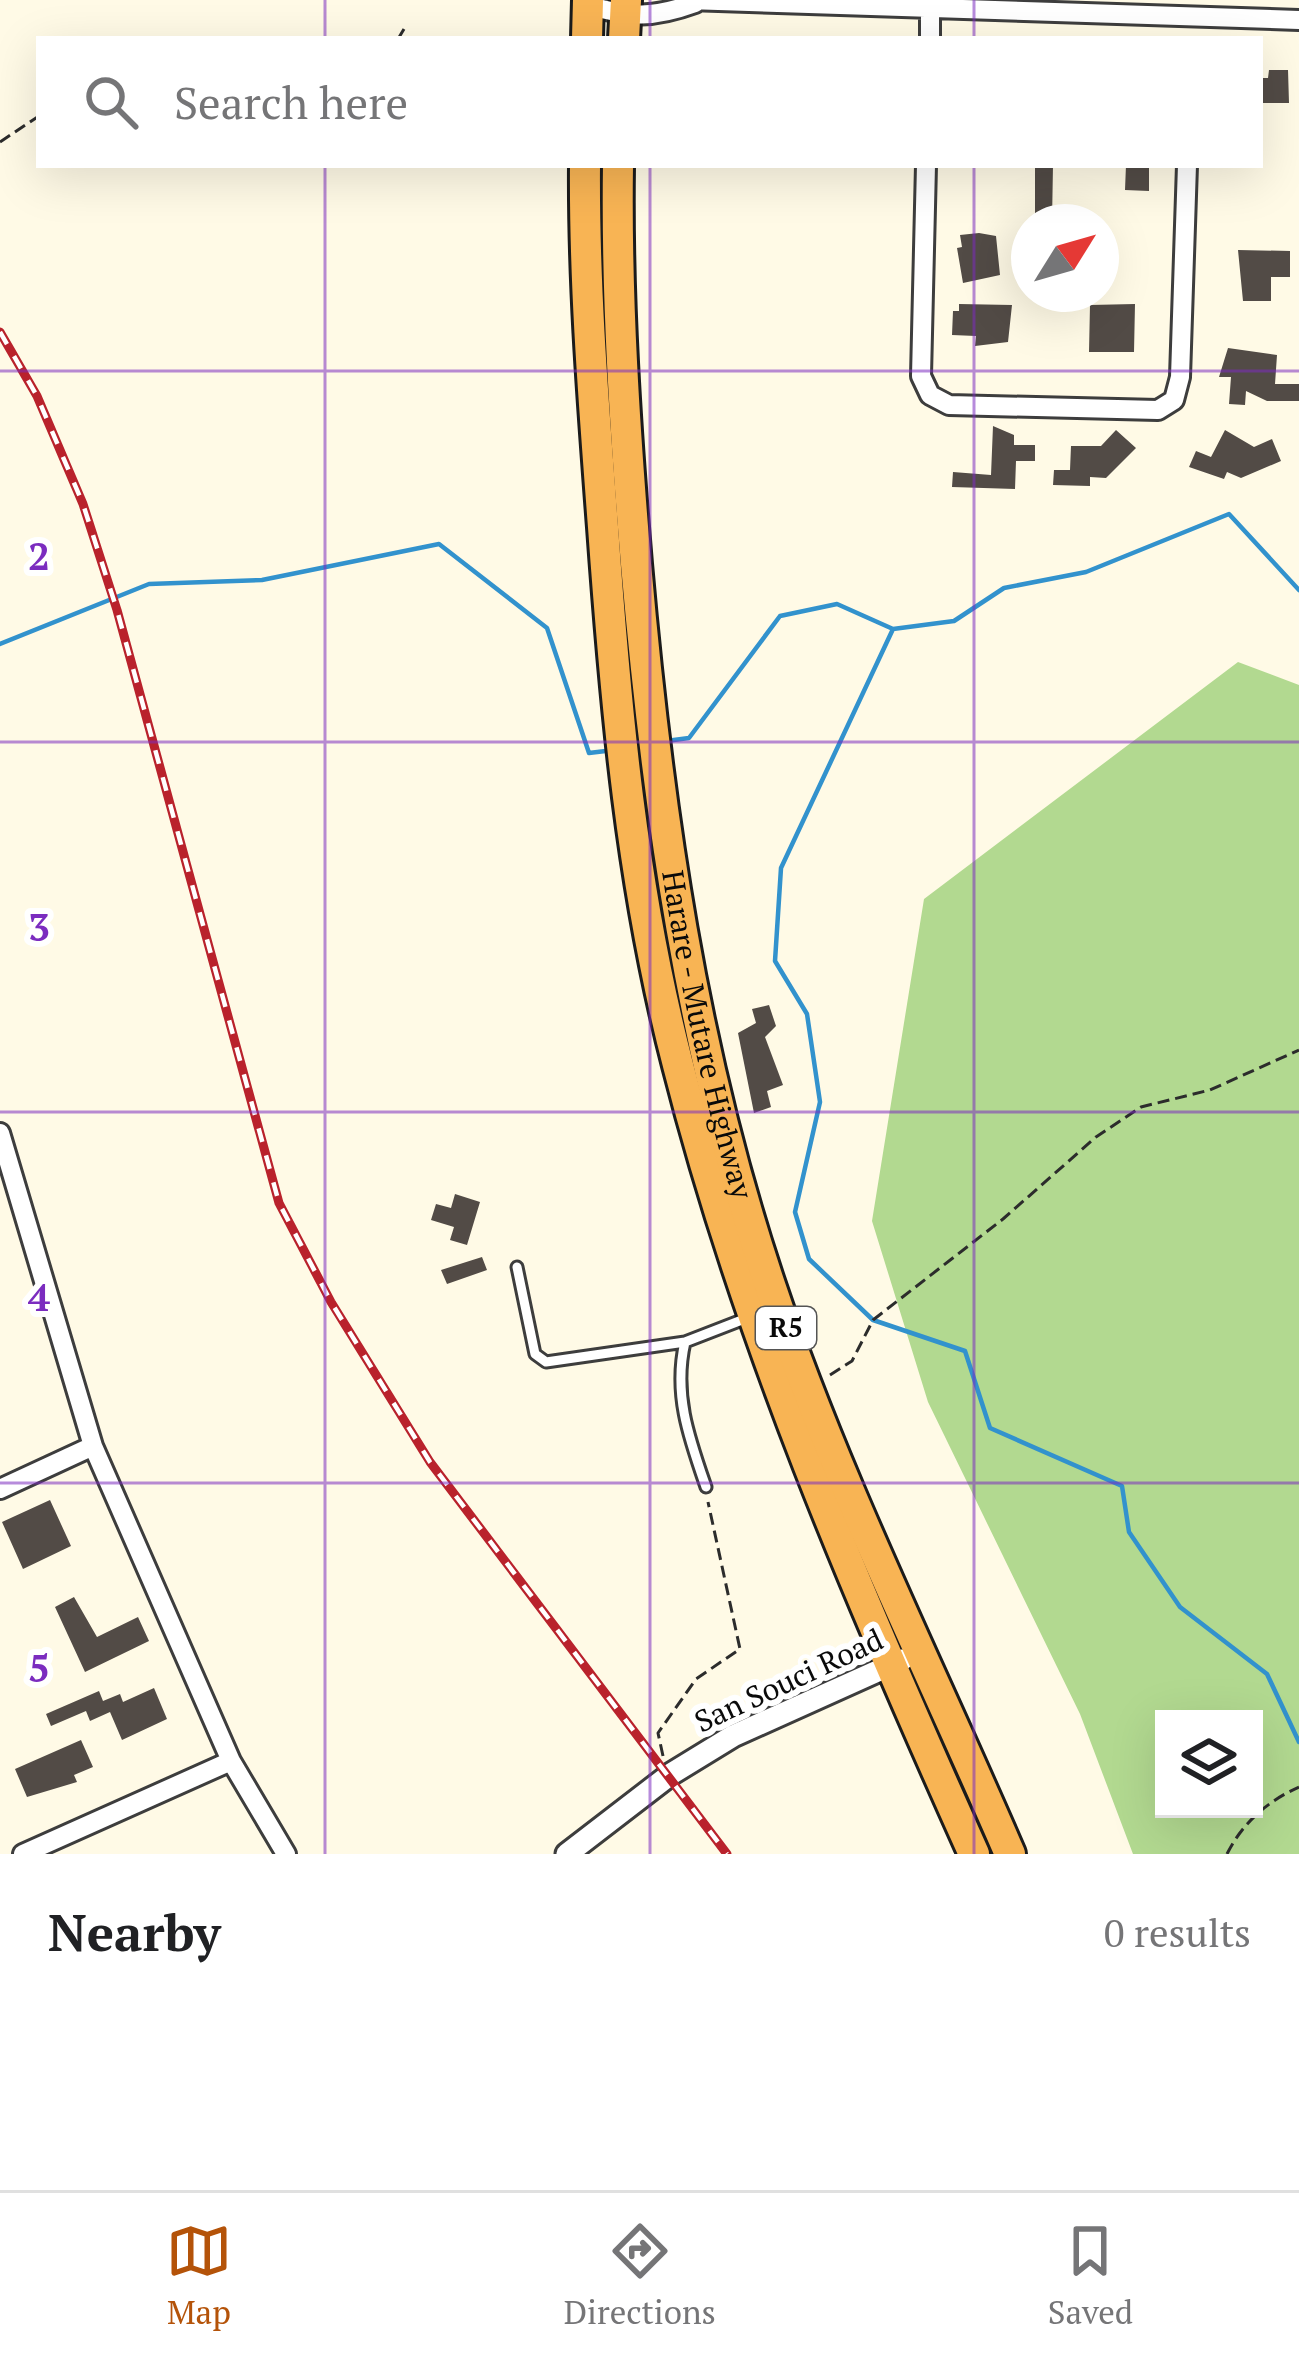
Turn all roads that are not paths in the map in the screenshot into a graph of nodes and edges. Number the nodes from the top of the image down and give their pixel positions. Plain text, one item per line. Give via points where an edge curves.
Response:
1 (591, 2) edge
2 (691, 2) edge
3 (775, 3) edge
4 (930, 6) junction
5 (1196, 16) junction
6 (625, 19) edge
7 (1299, 20) edge
8 (587, 36) edge
9 (930, 36) edge
10 (1194, 36) edge
11 (585, 168) edge
12 (618, 168) edge
13 (926, 168) edge
14 (1187, 168) edge
15 (0, 1133) edge
16 (517, 1267) dead end
17 (752, 1316) junction
18 (686, 1342) junction
19 (93, 1446) junction
20 (706, 1487) road end
21 (0, 1489) edge
22 (922, 1651) junction
23 (889, 1666) junction
24 (231, 1761) junction
25 (23, 1854) edge
26 (286, 1854) edge
27 (567, 1854) edge
28 (974, 1854) edge
29 (1010, 1854) edge

1 - 6 street
1 - 8 highway
2 - 3 street
2 - 6 street via 658,17
3 - 4 street
4 - 5 street
4 - 9 street
5 - 7 street
5 - 10 street
11 - 17 highway, Harare - Mutare Highway / R5 via 588,328 622,775 677,1064
12 - 22 highway, Harare - Mutare Highway / R5 via 628,462 650,730 706,1054 753,1232 808,1390
13 - 14 street via 920,376 930,395 949,405 1158,410 1174,400 1180,377
15 - 19 street
16 - 18 lane via 535,1354 546,1362
17 - 18 lane
17 - 23 highway, Harare - Mutare Highway / R5
18 - 20 lane via 678,1371 682,1411
19 - 21 street
19 - 24 street
22 - 23 street, San Souci Road
22 - 29 highway, Harare - Mutare Highway / R5
23 - 27 street, San Souci Road via 777,1712 671,1774
23 - 28 highway, Harare - Mutare Highway / R5
24 - 25 street
24 - 26 street

